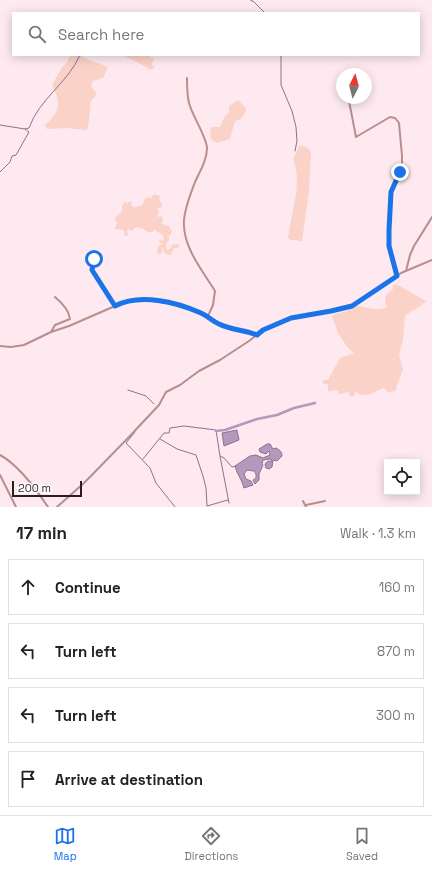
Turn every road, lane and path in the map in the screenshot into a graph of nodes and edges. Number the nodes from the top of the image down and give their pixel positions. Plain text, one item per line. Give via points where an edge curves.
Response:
1 (187, 78) dead end
2 (350, 104) edge
3 (432, 217) edge
4 (94, 254) dead end
5 (432, 260) edge
6 (406, 271) junction
7 (397, 276) junction
8 (55, 297) dead end
9 (115, 306) junction
10 (208, 316) junction
11 (51, 332) junction
12 (257, 335) junction
13 (0, 346) edge
14 (0, 455) edge
15 (0, 475) edge
16 (303, 501) dead end
17 (325, 501) dead end
18 (306, 506) edge
19 (16, 507) edge
20 (48, 507) edge
21 (57, 507) edge

1 - 10 street via 189,103 207,149 204,165 185,214 185,226 188,245 215,291
2 - 7 street via 356,137 390,117 399,123 402,168 391,192 389,241
3 - 6 street via 414,246
4 - 9 street via 92,270
5 - 6 street
6 - 7 street
7 - 12 street via 352,306 291,318
8 - 11 street via 70,315 70,319 55,325
9 - 10 street via 129,301 148,300 180,305
9 - 11 street
10 - 12 street via 220,325
11 - 13 street via 24,345
12 - 21 street via 166,392 159,405 128,438
14 - 20 street via 33,485
15 - 19 street
16 - 18 street
17 - 18 street

